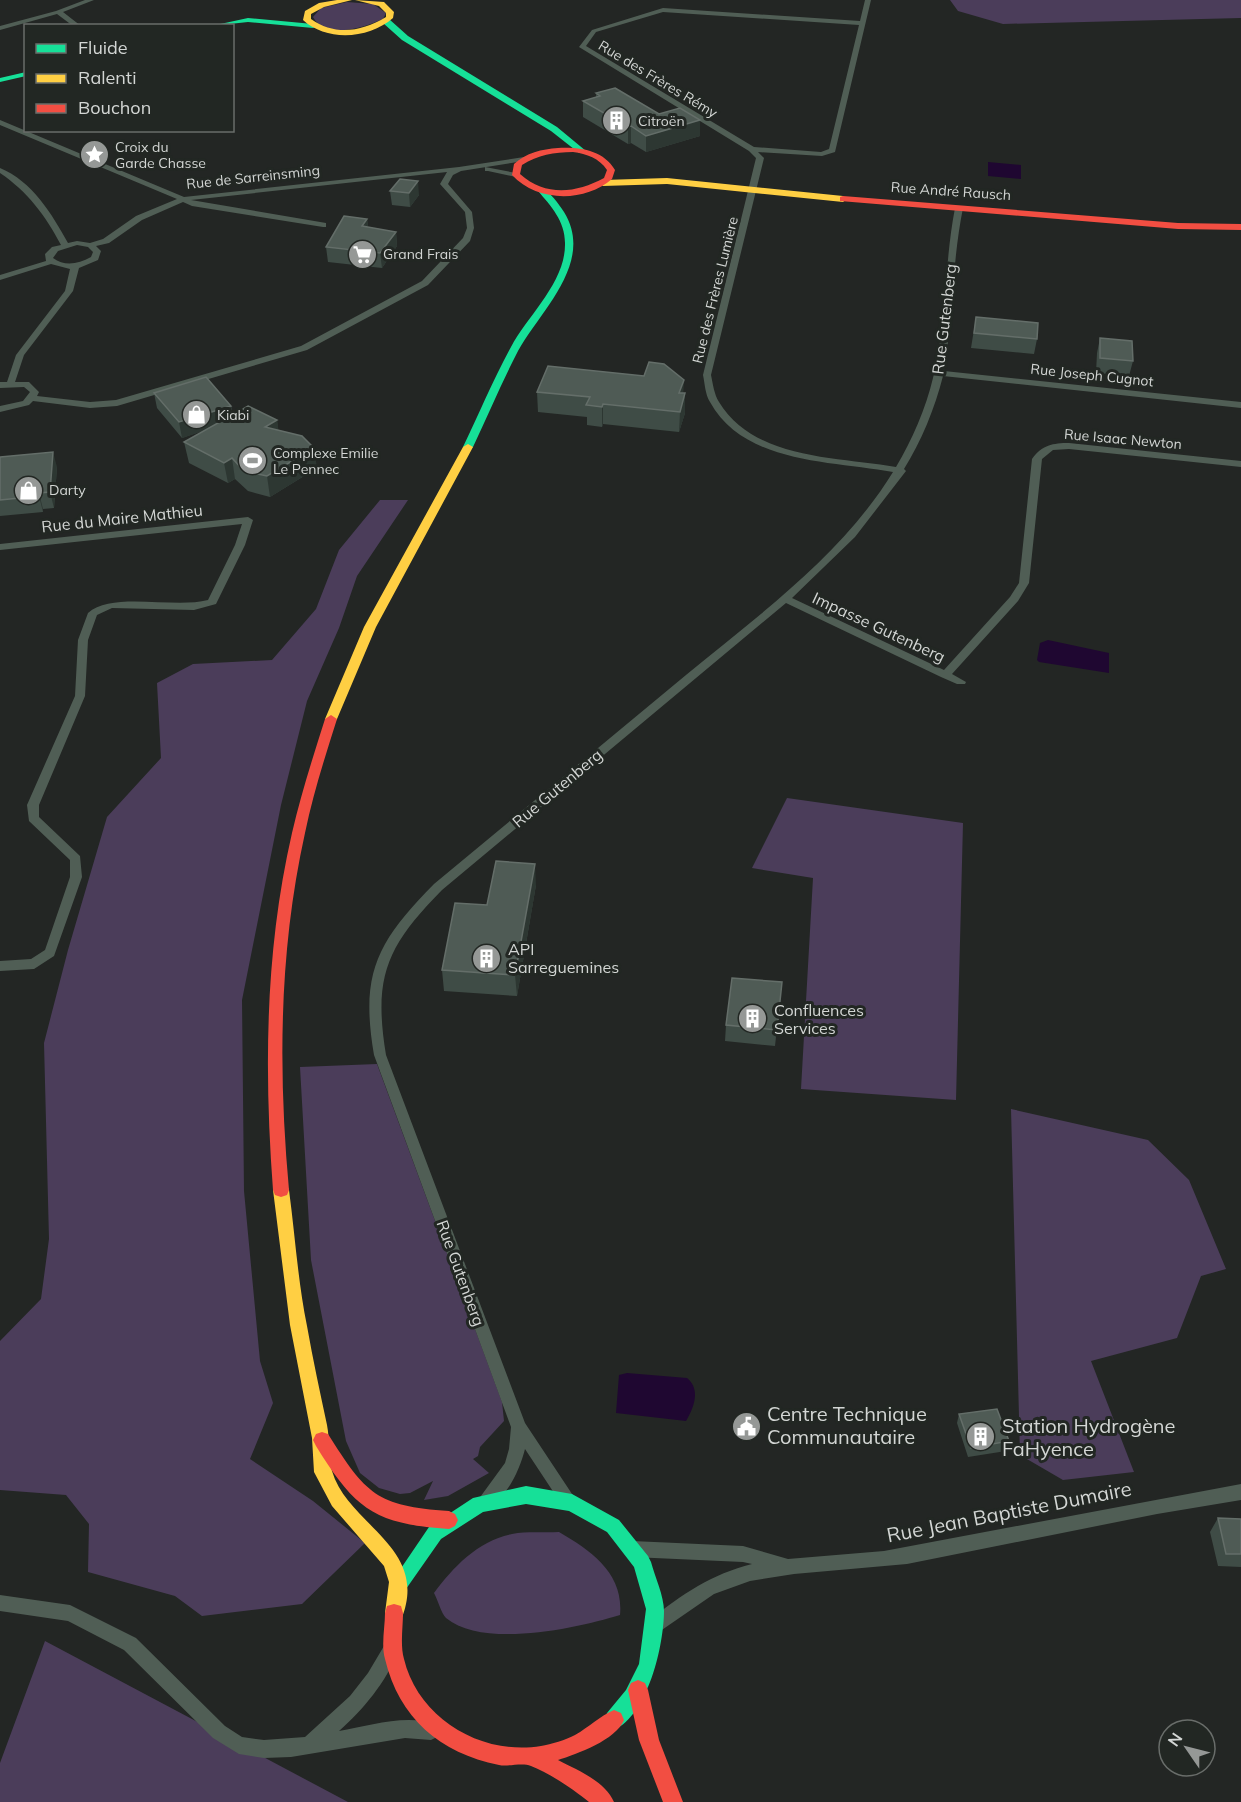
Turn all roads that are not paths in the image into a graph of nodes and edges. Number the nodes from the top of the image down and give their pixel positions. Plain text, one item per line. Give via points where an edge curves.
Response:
1 (91, 0) edge
2 (348, 0) edge
3 (359, 0) edge
4 (868, 0) edge
5 (381, 2) edge
6 (58, 12) junction
7 (311, 20) junction
8 (386, 21) junction
9 (863, 23) junction
10 (75, 24) edge
11 (225, 24) edge
12 (0, 28) edge
13 (362, 31) junction
14 (405, 38) junction
15 (24, 74) edge
16 (0, 80) edge
17 (0, 122) edge
18 (561, 135) junction
19 (752, 149) junction
20 (547, 151) junction
21 (582, 151) junction
22 (524, 159) junction
23 (610, 166) junction
24 (459, 169) junction
25 (0, 170) edge
26 (516, 175) junction
27 (659, 181) junction
28 (603, 183) junction
29 (542, 191) junction
30 (453, 192) junction
31 (578, 192) junction
32 (753, 192) junction
33 (183, 199) junction
34 (959, 208) junction
35 (561, 214) junction
36 (323, 225) dead end
37 (1241, 227) edge
38 (65, 244) junction
39 (90, 246) junction
40 (51, 262) junction
41 (75, 267) junction
42 (0, 278) edge
43 (939, 373) junction
44 (11, 382) junction
45 (0, 385) edge
46 (33, 398) junction
47 (1241, 405) edge
48 (0, 409) edge
49 (1241, 464) edge
50 (902, 471) junction
51 (0, 547) edge
52 (785, 599) junction
53 (945, 675) junction
54 (962, 682) dead end
55 (0, 966) edge
56 (519, 1428) junction
57 (321, 1438) junction
58 (1241, 1492) edge
59 (568, 1500) junction
60 (484, 1501) junction
61 (449, 1520) junction
62 (632, 1549) junction
63 (785, 1566) junction
64 (400, 1583) junction
65 (0, 1603) edge
66 (655, 1628) junction
67 (391, 1650) junction
68 (638, 1690) junction
69 (434, 1731) junction
70 (311, 1743) junction
71 (538, 1760) junction
72 (604, 1802) edge
73 (674, 1802) edge

1 - 6 street
2 - 7 main road via 322,5
3 - 5 main road
4 - 9 street
5 - 8 main road via 390,12
6 - 10 street
6 - 12 street
7 - 11 main road
7 - 13 main road via 334,32
8 - 13 main road
8 - 14 main road
9 - 19 street, Rue des Frères Rémy via 832,150 822,154
9 - 19 street, Rue des Frères Rémy via 663,10 594,31 582,47
13 - 14 main road
14 - 18 main road, Rue André Rausch
15 - 16 main road
17 - 33 street, Rue de Sarreinsming
18 - 20 main road
18 - 21 main road, Rue André Rausch
19 - 32 street via 760,158
20 - 21 main road
20 - 22 main road
21 - 23 main road, Rue André Rausch via 602,158
22 - 24 street, Rue de Sarreinsming
22 - 26 main road via 518,164
23 - 27 main road, Rue André Rausch
23 - 28 main road via 610,175
24 - 30 street via 445,180 445,187
24 - 33 street, Rue de Sarreinsming
25 - 38 street via 37,197
26 - 29 main road via 525,185
26 - 30 street via 496,169 472,170 454,181
27 - 28 main road, Rue André Rausch
27 - 32 main road, Rue André Rausch
28 - 31 main road, Rue André Rausch
29 - 31 main road
29 - 35 main road
30 - 46 street via 466,207 470,233 438,272 425,283 304,348 117,403 90,405
31 - 35 main road via 566,200
32 - 34 main road, Rue André Rausch
32 - 50 street, Rue des Frères Lumière via 707,375 714,401 740,432 781,450
33 - 36 street via 192,204
33 - 39 street
34 - 37 main road, Rue André Rausch via 1178,226
34 - 43 street, Rue Gutenberg
35 - 57 main road via 570,243 565,264 518,342 463,458 385,594 356,654 325,734 297,835 279,961 275,1085 284,1224 302,1349
38 - 39 street
38 - 40 street via 50,252
39 - 41 street via 97,251 95,258
40 - 41 street
40 - 42 street
41 - 44 street via 69,291 20,355
43 - 47 street, Rue Joseph Cugnot
43 - 50 street, Rue Gutenberg
44 - 45 street
44 - 46 street via 32,387
46 - 48 street via 17,407
49 - 53 street, Rue Isaac Newton via 1069,446 1052,446 1040,452 1024,583
50 - 52 street, Rue Gutenberg via 839,550
51 - 55 street, Rue du Maire Mathieu via 248,520 212,602 194,607 111,605 93,612 81,657 80,696 33,805 33,818 76,859 76,877 50,953 34,964
52 - 53 street, Impasse Gutenberg
52 - 56 street, Rue Gutenberg via 438,887 404,924 380,965 373,1009 380,1055
53 - 54 street, Impasse Gutenberg
56 - 59 street, Rue Gutenberg
56 - 60 street, Rue Gutenberg via 513,1464
57 - 61 main road via 348,1482 374,1507 404,1518
57 - 64 main road via 322,1470 331,1491 382,1548
58 - 63 street, Rue Jean Baptiste Dumaire via 1125,1510 907,1556
59 - 60 main road via 526,1494
59 - 62 main road via 604,1519
60 - 61 main road
61 - 64 main road via 420,1548
62 - 63 street, Rue Jean Baptiste Dumaire via 743,1554
62 - 66 main road via 650,1586
63 - 66 street, Rue Jean Baptiste Dumaire via 697,1592
64 - 67 main road via 390,1627
65 - 70 street via 70,1613 130,1644 219,1732 239,1745 264,1749
66 - 68 main road via 650,1659
67 - 69 main road via 405,1694
67 - 70 street via 363,1697
68 - 71 main road via 620,1715 596,1737 568,1752
68 - 73 main road via 649,1740
69 - 70 street via 405,1729
69 - 71 main road via 457,1747 482,1757 510,1762
71 - 72 main road via 583,1784

